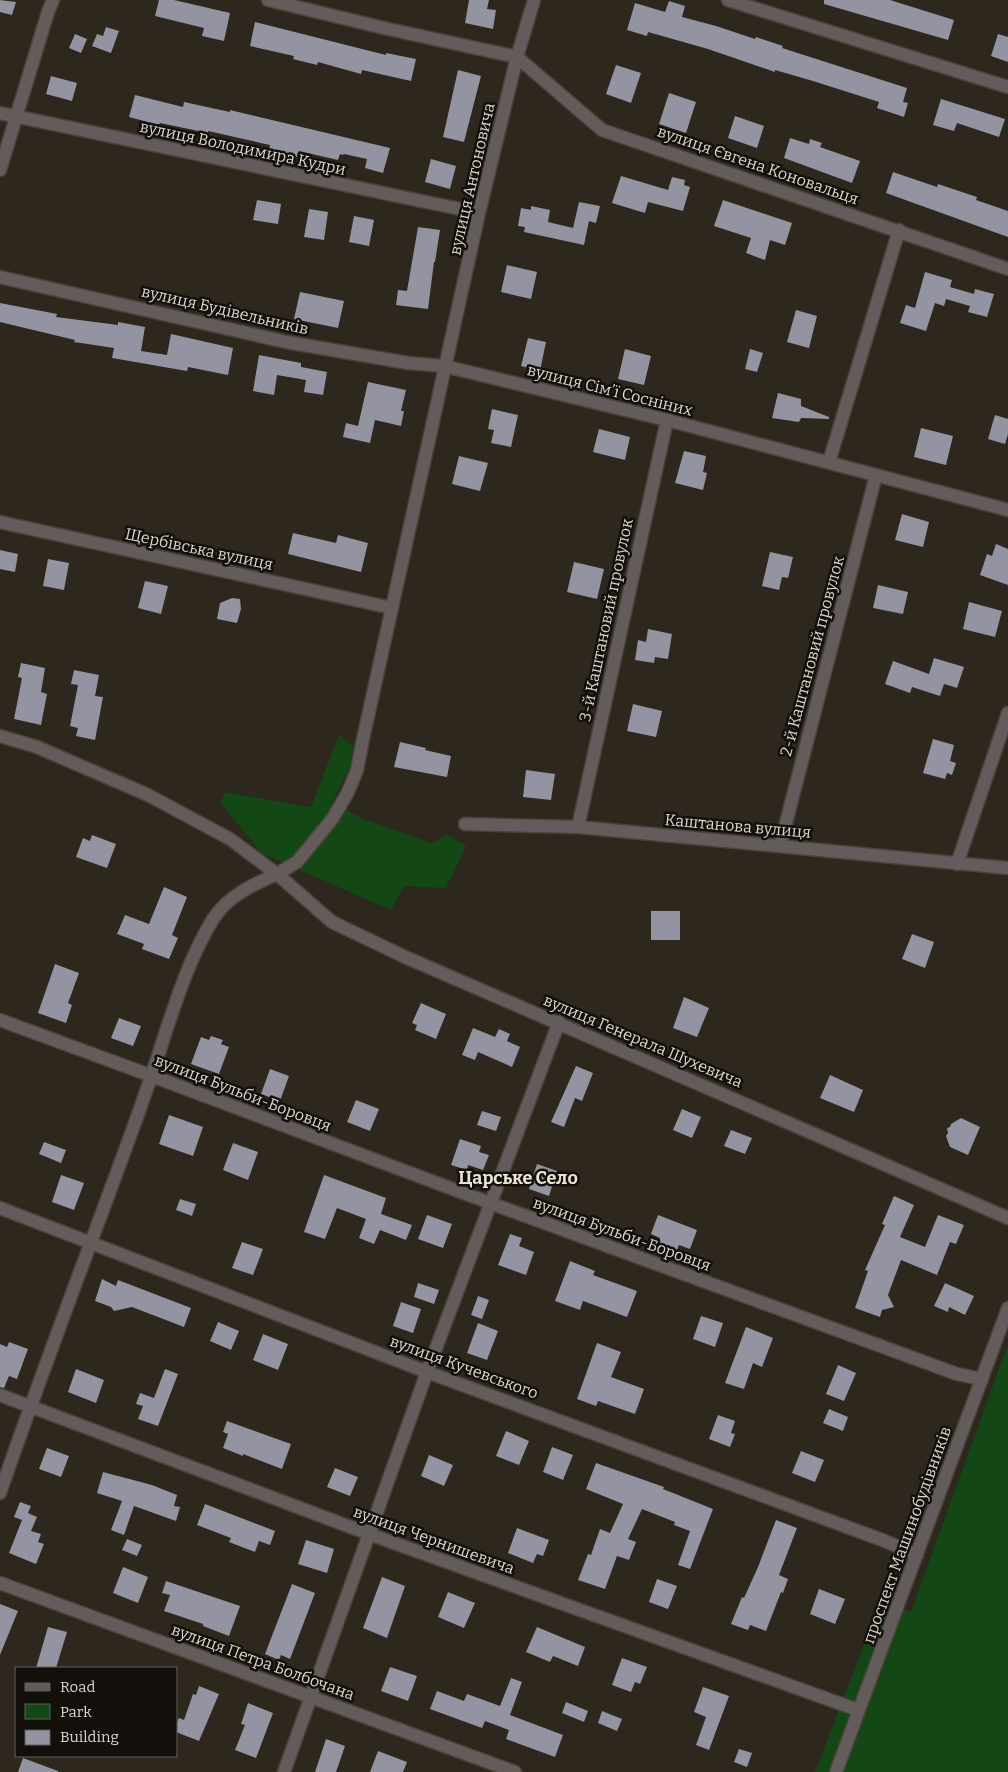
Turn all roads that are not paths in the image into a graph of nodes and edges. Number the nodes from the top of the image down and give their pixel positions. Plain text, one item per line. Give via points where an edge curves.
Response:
1 (53, 0) edge
2 (268, 0) edge
3 (534, 0) edge
4 (728, 0) edge
5 (517, 57) junction
6 (1008, 87) edge
7 (0, 113) edge
8 (15, 117) junction
9 (0, 170) edge
10 (479, 213) junction
11 (899, 230) junction
12 (1008, 269) edge
13 (0, 276) edge
14 (444, 366) junction
15 (667, 420) junction
16 (829, 462) junction
17 (876, 475) junction
18 (1008, 510) edge
19 (0, 522) edge
20 (392, 608) junction
21 (1008, 712) edge
22 (0, 736) edge
23 (465, 824) dead end
24 (578, 827) junction
25 (780, 846) junction
26 (958, 864) junction
27 (1008, 868) edge
28 (277, 874) junction
29 (0, 1020) edge
30 (559, 1022) junction
31 (152, 1076) junction
32 (490, 1203) junction
33 (0, 1208) edge
34 (1008, 1218) edge
35 (92, 1243) junction
36 (1008, 1308) edge
37 (427, 1372) junction
38 (982, 1379) junction
39 (0, 1395) edge
40 (30, 1406) junction
41 (0, 1493) edge
42 (368, 1534) junction
43 (917, 1555) junction
44 (0, 1583) edge
45 (310, 1697) junction
46 (858, 1710) junction
47 (284, 1772) edge
48 (514, 1772) edge
49 (836, 1772) edge

1 - 8 street
2 - 5 street
3 - 5 street, вулиця Антоновича
4 - 6 street
5 - 10 street, вулиця Антоновича
5 - 11 street, вулиця Євгена Коновальця via 602,130
7 - 8 street, вулиця Володимира Кудри
8 - 9 street
8 - 10 street, вулиця Володимира Кудри
10 - 14 street, вулиця Антоновича
11 - 12 street, вулиця Євгена Коновальця
11 - 16 street
13 - 14 street, вулиця Будівельників via 286,342
14 - 15 street, вулиця Сім’ї Сосніних
14 - 20 street
15 - 16 street, вулиця Сім’ї Сосніних
15 - 24 street, 3-й Каштановий провулок
16 - 17 street, вулиця Сім’ї Сосніних
17 - 18 street, вулиця Сім’ї Сосніних
17 - 25 street, 2-й Каштановий провулок
19 - 20 street, Щербівська вулиця
20 - 28 street via 358,770 333,818 316,840 297,862
21 - 26 street
22 - 28 street, вулиця Генерала Шухевича via 37,747 148,795 230,839
23 - 24 street, Каштанова вулиця
24 - 25 street, Каштанова вулиця
25 - 26 street, Каштанова вулиця
26 - 27 street, Каштанова вулиця
28 - 30 street, вулиця Генерала Шухевича via 332,922
28 - 31 street via 225,903 213,920 185,974
29 - 31 street, вулиця Бульби-Боровця
30 - 32 street
30 - 34 street, вулиця Генерала Шухевича
31 - 32 street, вулиця Бульби-Боровця
31 - 35 street
32 - 37 street
32 - 38 street, вулиця Бульби-Боровця via 957,1374
33 - 35 street, вулиця Кучевського
35 - 37 street, вулиця Кучевського
35 - 40 street
36 - 38 street, проспект Машинобудівників
37 - 42 street
37 - 43 street, вулиця Кучевського
38 - 43 street, проспект Машинобудівників
39 - 40 street, вулиця Чернишевича
40 - 41 street
40 - 42 street, вулиця Чернишевича
42 - 45 street
42 - 46 street, вулиця Чернишевича
43 - 46 street, проспект Машинобудівників
44 - 45 street, вулиця Петра Болбочана
45 - 47 street
45 - 48 street, вулиця Петра Болбочана
46 - 49 street, проспект Машинобудівників

